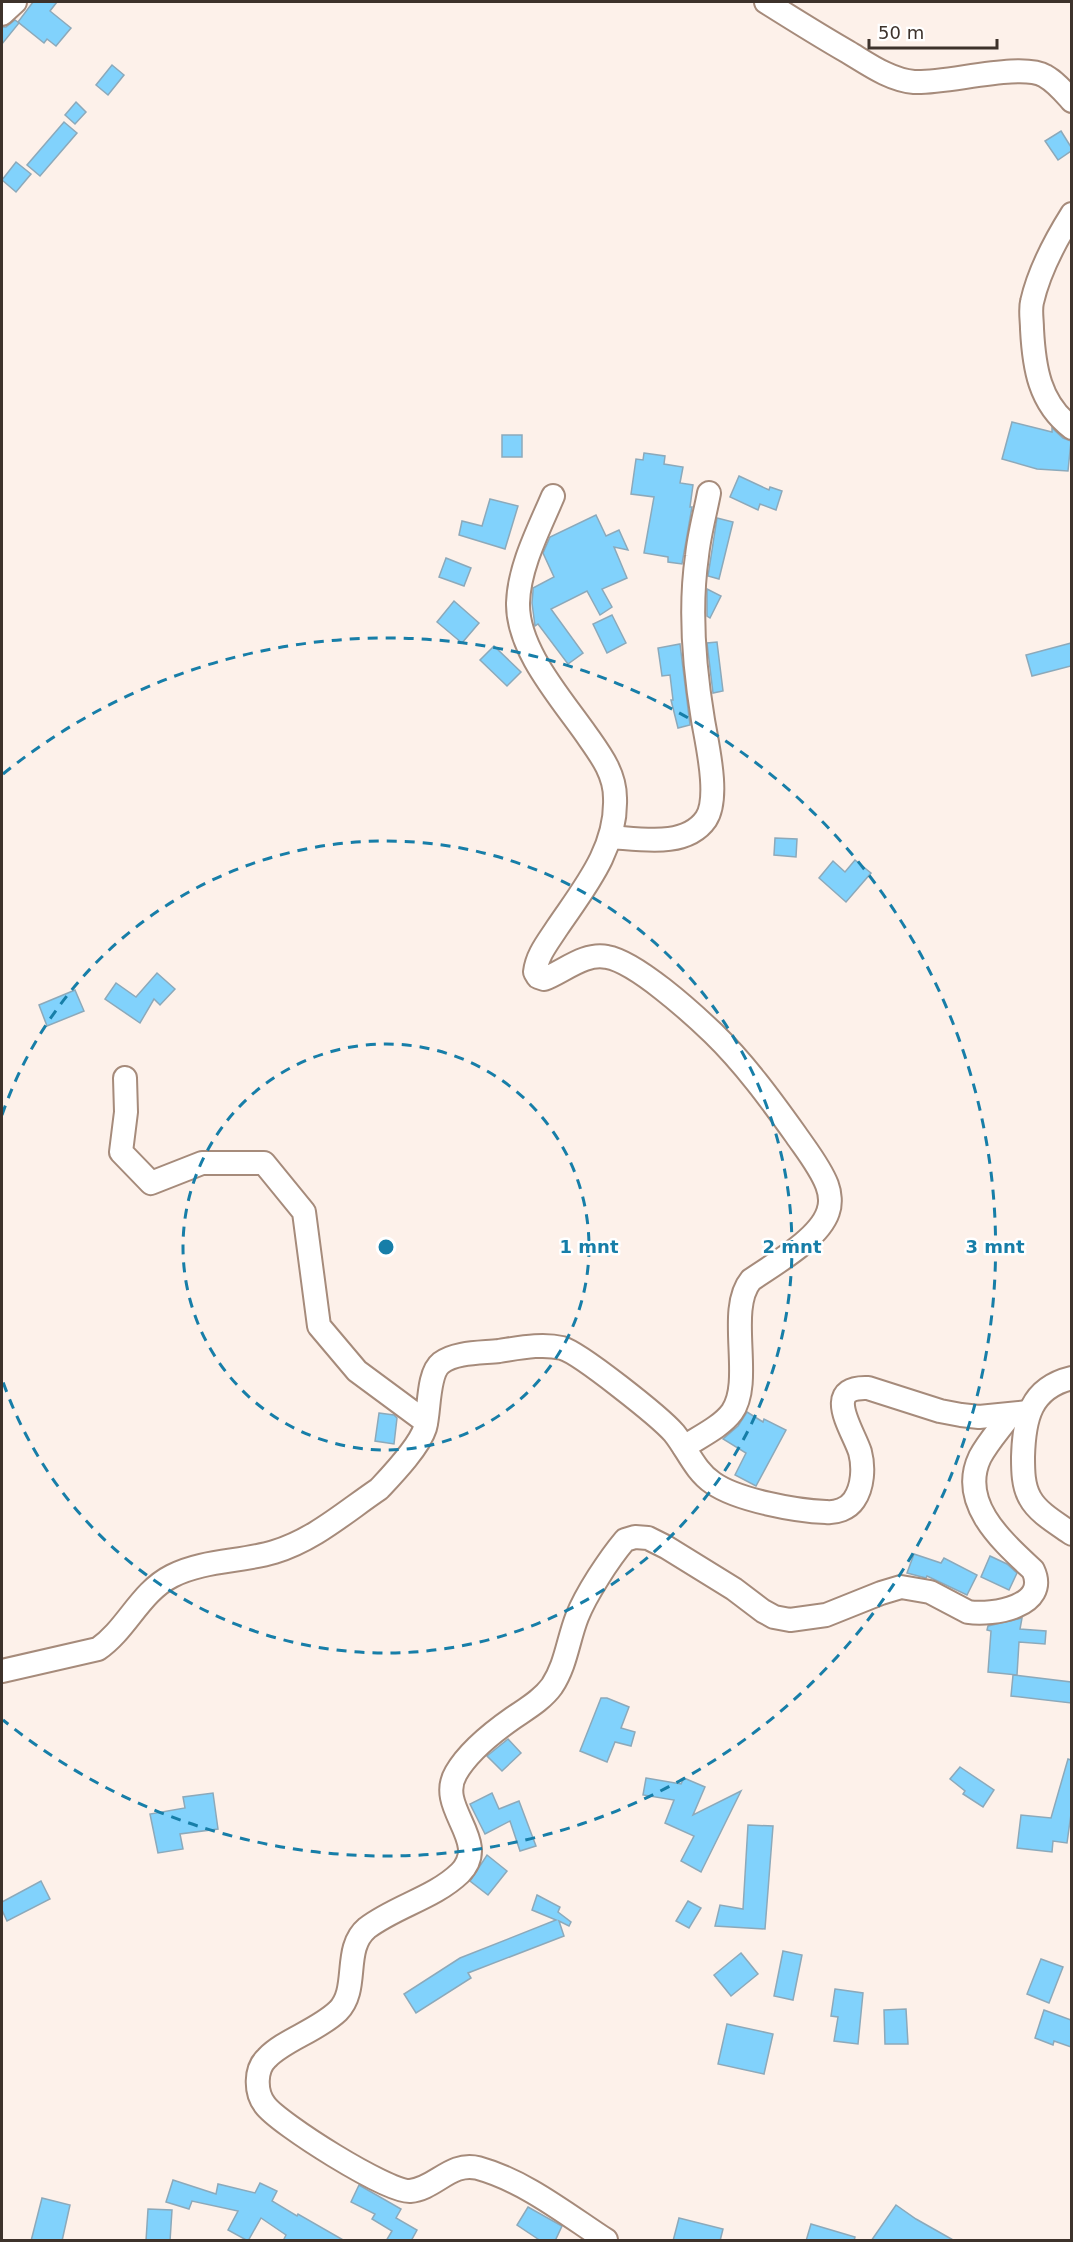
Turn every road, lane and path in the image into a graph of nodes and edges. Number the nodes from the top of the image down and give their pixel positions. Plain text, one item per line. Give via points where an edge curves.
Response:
1 (15, 2) edge
2 (766, 2) edge
3 (2, 14) edge
4 (1071, 101) edge
5 (1071, 214) edge
6 (1071, 428) edge
7 (709, 493) dead end
8 (553, 496) dead end
9 (611, 837) junction
10 (125, 1078) dead end
11 (1071, 1378) edge
12 (1019, 1414) junction
13 (426, 1422) junction
14 (684, 1447) junction
15 (1071, 1534) edge
16 (2, 1671) edge
17 (606, 2241) edge

1 - 3 street
2 - 4 street via 899,80 930,83 1008,72 1034,73 1060,87
5 - 6 street via 1047,259 1031,304 1034,361 1040,386
7 - 9 street via 693,596 696,674 711,763 707,818 697,829 671,839
8 - 9 street via 520,586 518,615 527,644 549,683 612,777 615,819
9 - 14 street via 587,883 544,947 536,964 538,977 544,979 600,956 622,962 666,991 743,1066 804,1147 829,1194 829,1211 810,1236 745,1287 736,1404 724,1420
10 - 13 street via 121,1152 152,1183 202,1163 264,1163 304,1212 320,1326 357,1371
11 - 12 street via 1050,1385
12 - 14 street via 979,1418 940,1411 868,1388 850,1390 845,1396 843,1414 860,1453 862,1481 853,1503 834,1512 795,1508 730,1493 711,1482
12 - 15 street via 1026,1490 1034,1504
12 - 17 street via 981,1457 975,1472 975,1488 984,1516 1036,1576 1032,1595 1015,1606 975,1613 930,1592 900,1587 826,1616 790,1620 763,1611 666,1546 648,1538 625,1540 584,1603 565,1661 550,1688 502,1726 456,1773 450,1791 471,1849 466,1866 430,1894 366,1929 355,1946 348,1994 339,2010 309,2033 269,2055 260,2067 260,2095 272,2112 320,2146 387,2184 409,2191 458,2168 478,2168 545,2200
13 - 14 street via 433,1379 442,1362 470,1355 552,1347 568,1351 604,1376 669,1428
13 - 16 street via 421,1438 379,1489 315,1535 271,1553 172,1576 151,1590 98,1648

